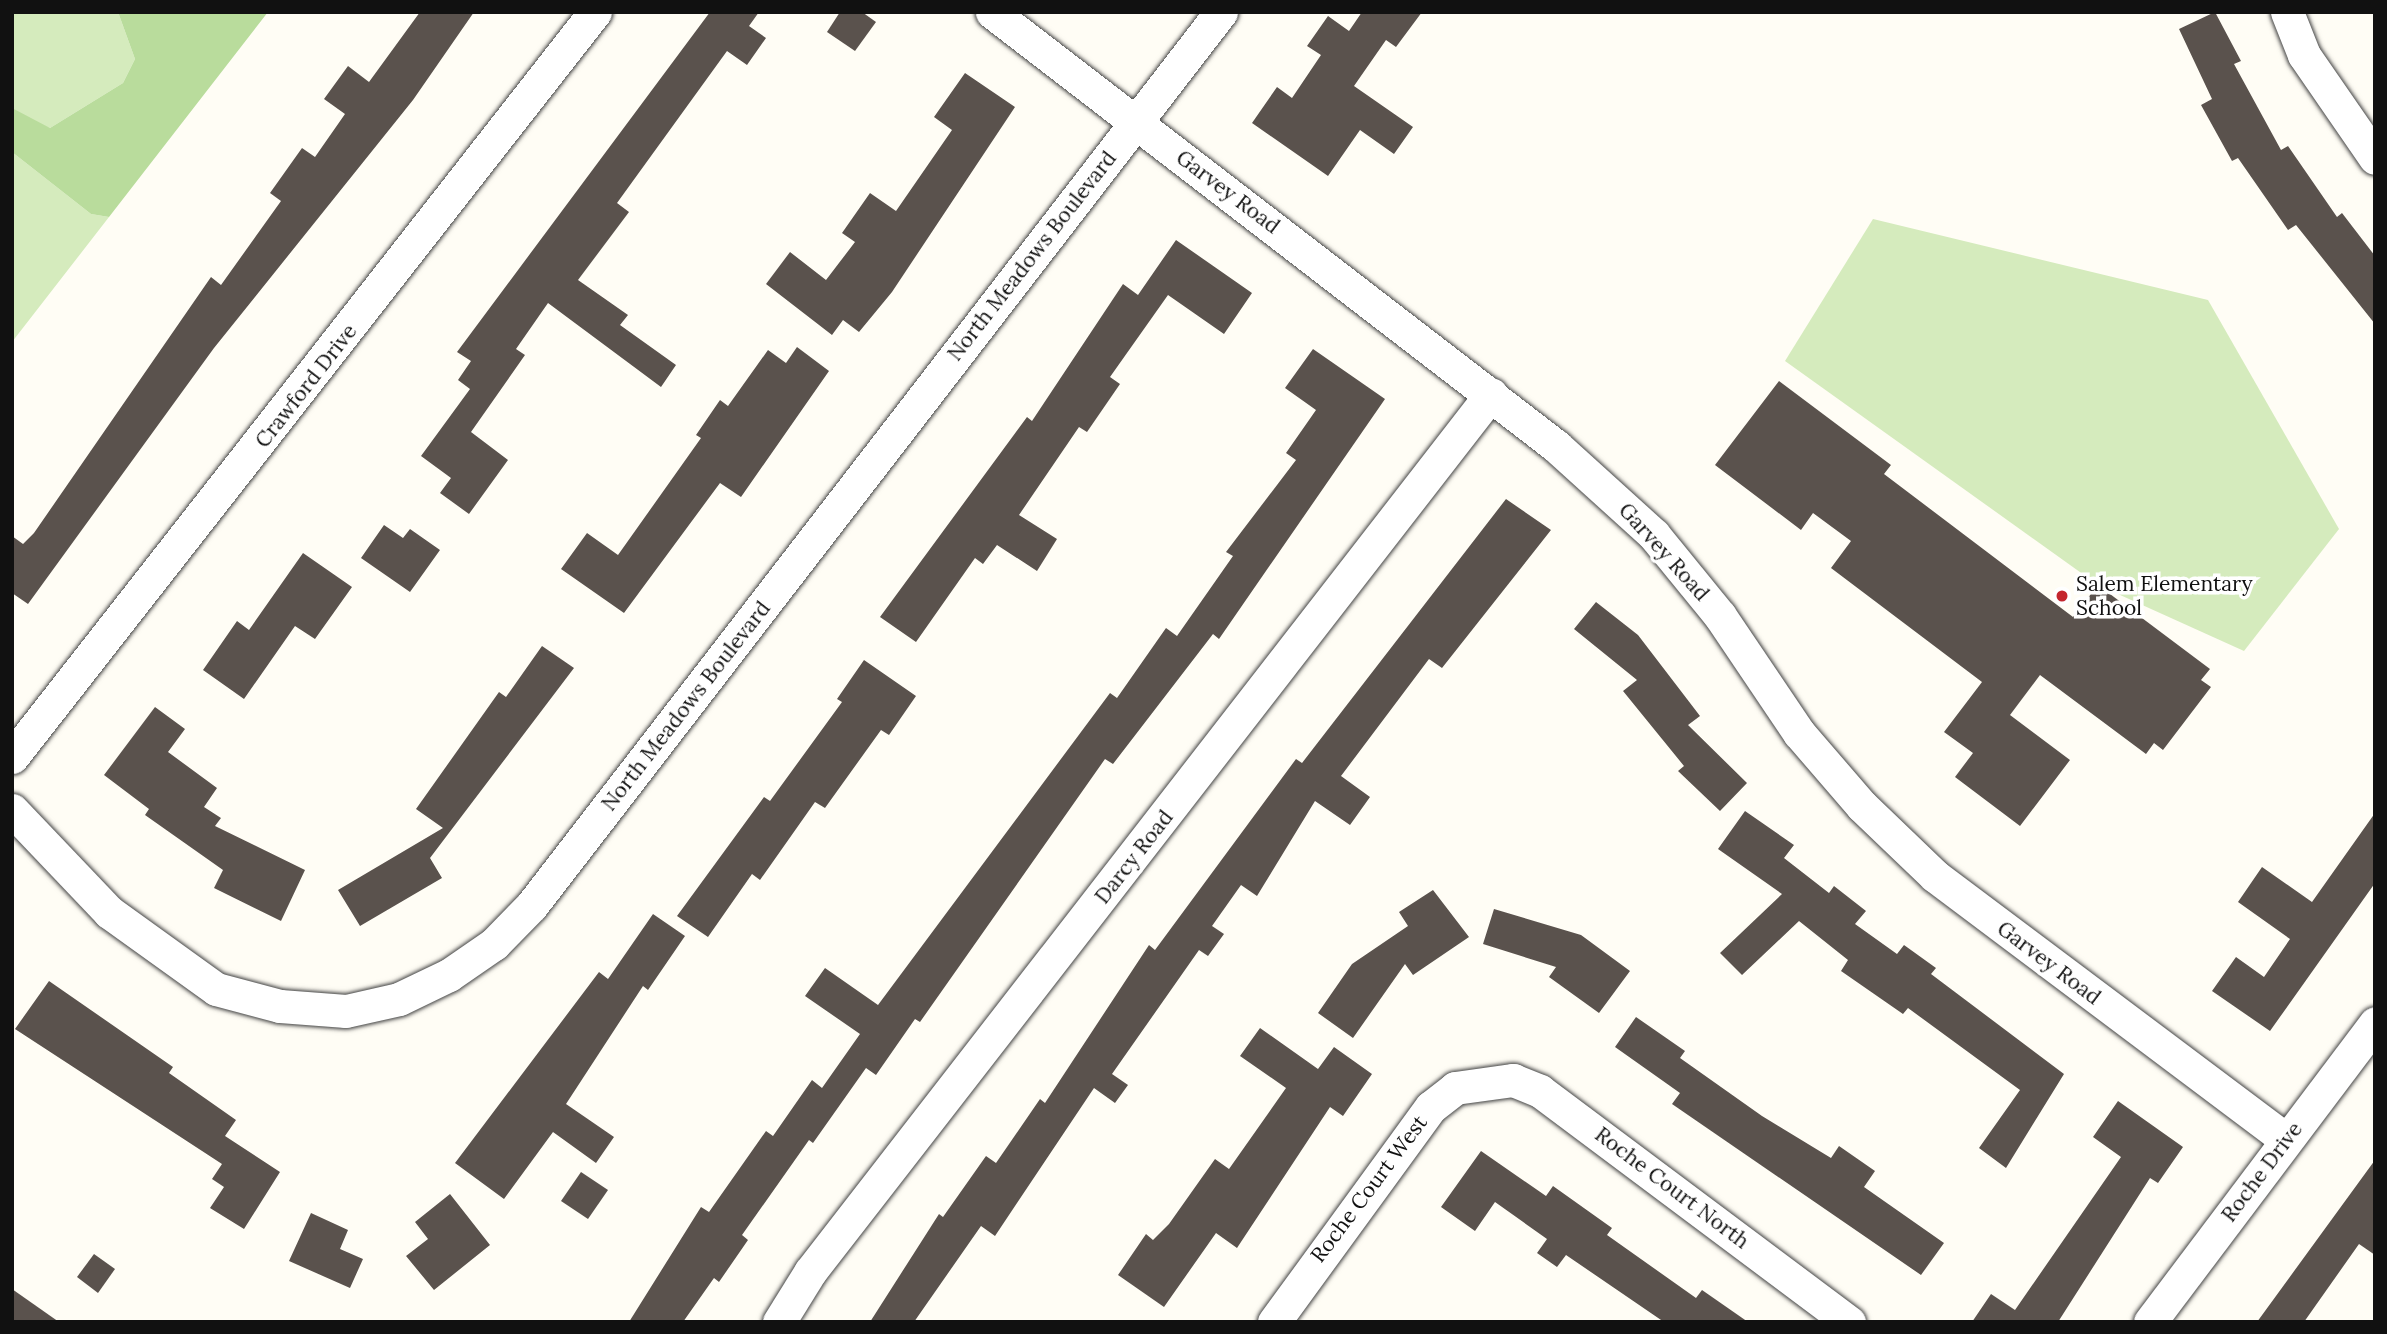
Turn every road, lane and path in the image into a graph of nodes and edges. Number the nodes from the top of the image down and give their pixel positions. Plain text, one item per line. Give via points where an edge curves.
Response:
1 (595, 12) edge
2 (992, 12) edge
3 (1221, 12) edge
4 (2287, 12) edge
5 (1136, 122) junction
6 (2375, 158) edge
7 (1491, 394) junction
8 (12, 757) edge
9 (12, 810) edge
10 (2375, 1023) edge
11 (1484, 1080) joint
12 (2286, 1140) junction
13 (779, 1322) edge
14 (1274, 1322) edge
15 (1849, 1322) edge
16 (2150, 1322) edge

1 - 8 street, Crawford Drive
2 - 5 street, Garvey Road
3 - 5 street, North Meadows Boulevard
4 - 6 street via 2304,55
5 - 7 street, Garvey Road
5 - 9 street, North Meadows Boulevard via 532,905 494,944 449,975 399,999 346,1011 280,1006 216,989 108,912
7 - 12 street, Garvey Road via 1654,535 1720,616 1799,733 1935,876
7 - 13 street, Darcy Road via 810,1272
10 - 12 street, Roche Drive
11 - 14 street, Roche Court West via 1455,1088 1431,1107
11 - 15 street, Roche Court North via 1513,1080 1540,1091
12 - 16 street, Roche Drive

